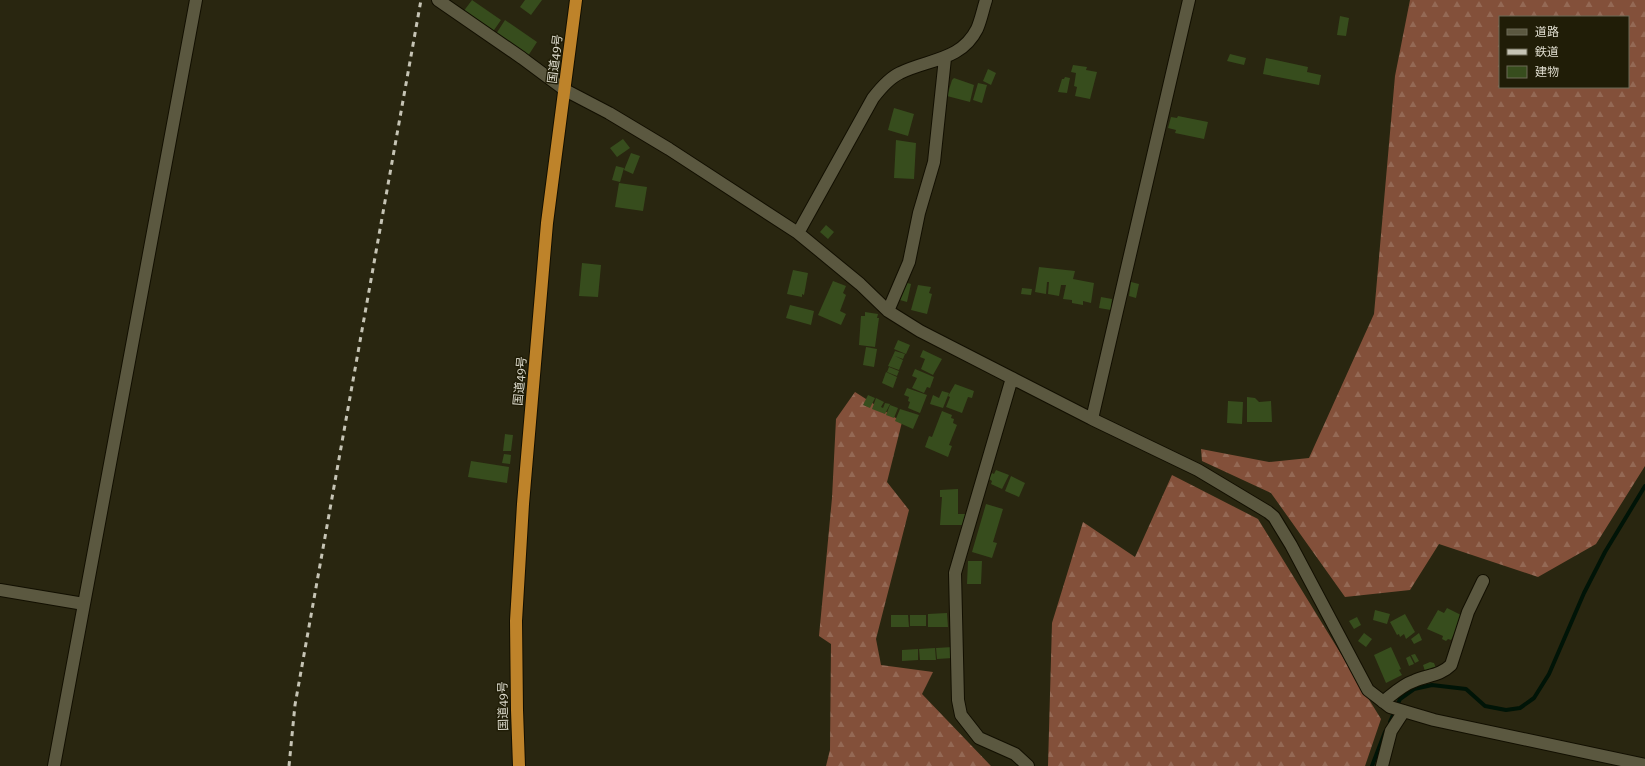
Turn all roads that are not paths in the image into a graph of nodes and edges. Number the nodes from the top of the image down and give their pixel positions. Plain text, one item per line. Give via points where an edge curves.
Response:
1 (196, 0) edge
2 (438, 0) edge
3 (576, 0) edge
4 (986, 0) edge
5 (1189, 0) edge
6 (945, 58) junction
7 (565, 90) junction
8 (798, 233) junction
9 (888, 311) junction
10 (1012, 378) junction
11 (1092, 419) junction
12 (1483, 581) dead end
13 (0, 590) edge
14 (84, 604) junction
15 (1383, 702) junction
16 (1404, 711) junction
17 (1645, 765) edge
18 (54, 766) edge
19 (519, 766) edge
20 (1028, 766) edge
21 (1382, 766) edge

1 - 14 street
2 - 7 street
3 - 7 highway, 国道49号
4 - 6 street via 977,29 971,38 956,53
5 - 11 street
6 - 8 street via 899,73 883,86 873,98
6 - 9 street via 934,162 919,213 909,262
7 - 8 street via 669,149
7 - 19 highway, 国道49号 via 547,223 523,504 516,621
8 - 9 street via 860,284
9 - 10 street via 920,331
10 - 11 street
10 - 20 street via 955,573 958,700 961,715 979,738 1015,754
11 - 15 street via 1198,470 1274,517 1368,690
12 - 15 street via 1468,612 1451,665 1434,676 1411,682
13 - 14 street
14 - 18 street
15 - 16 street
16 - 17 street via 1434,720
16 - 21 street via 1391,731

